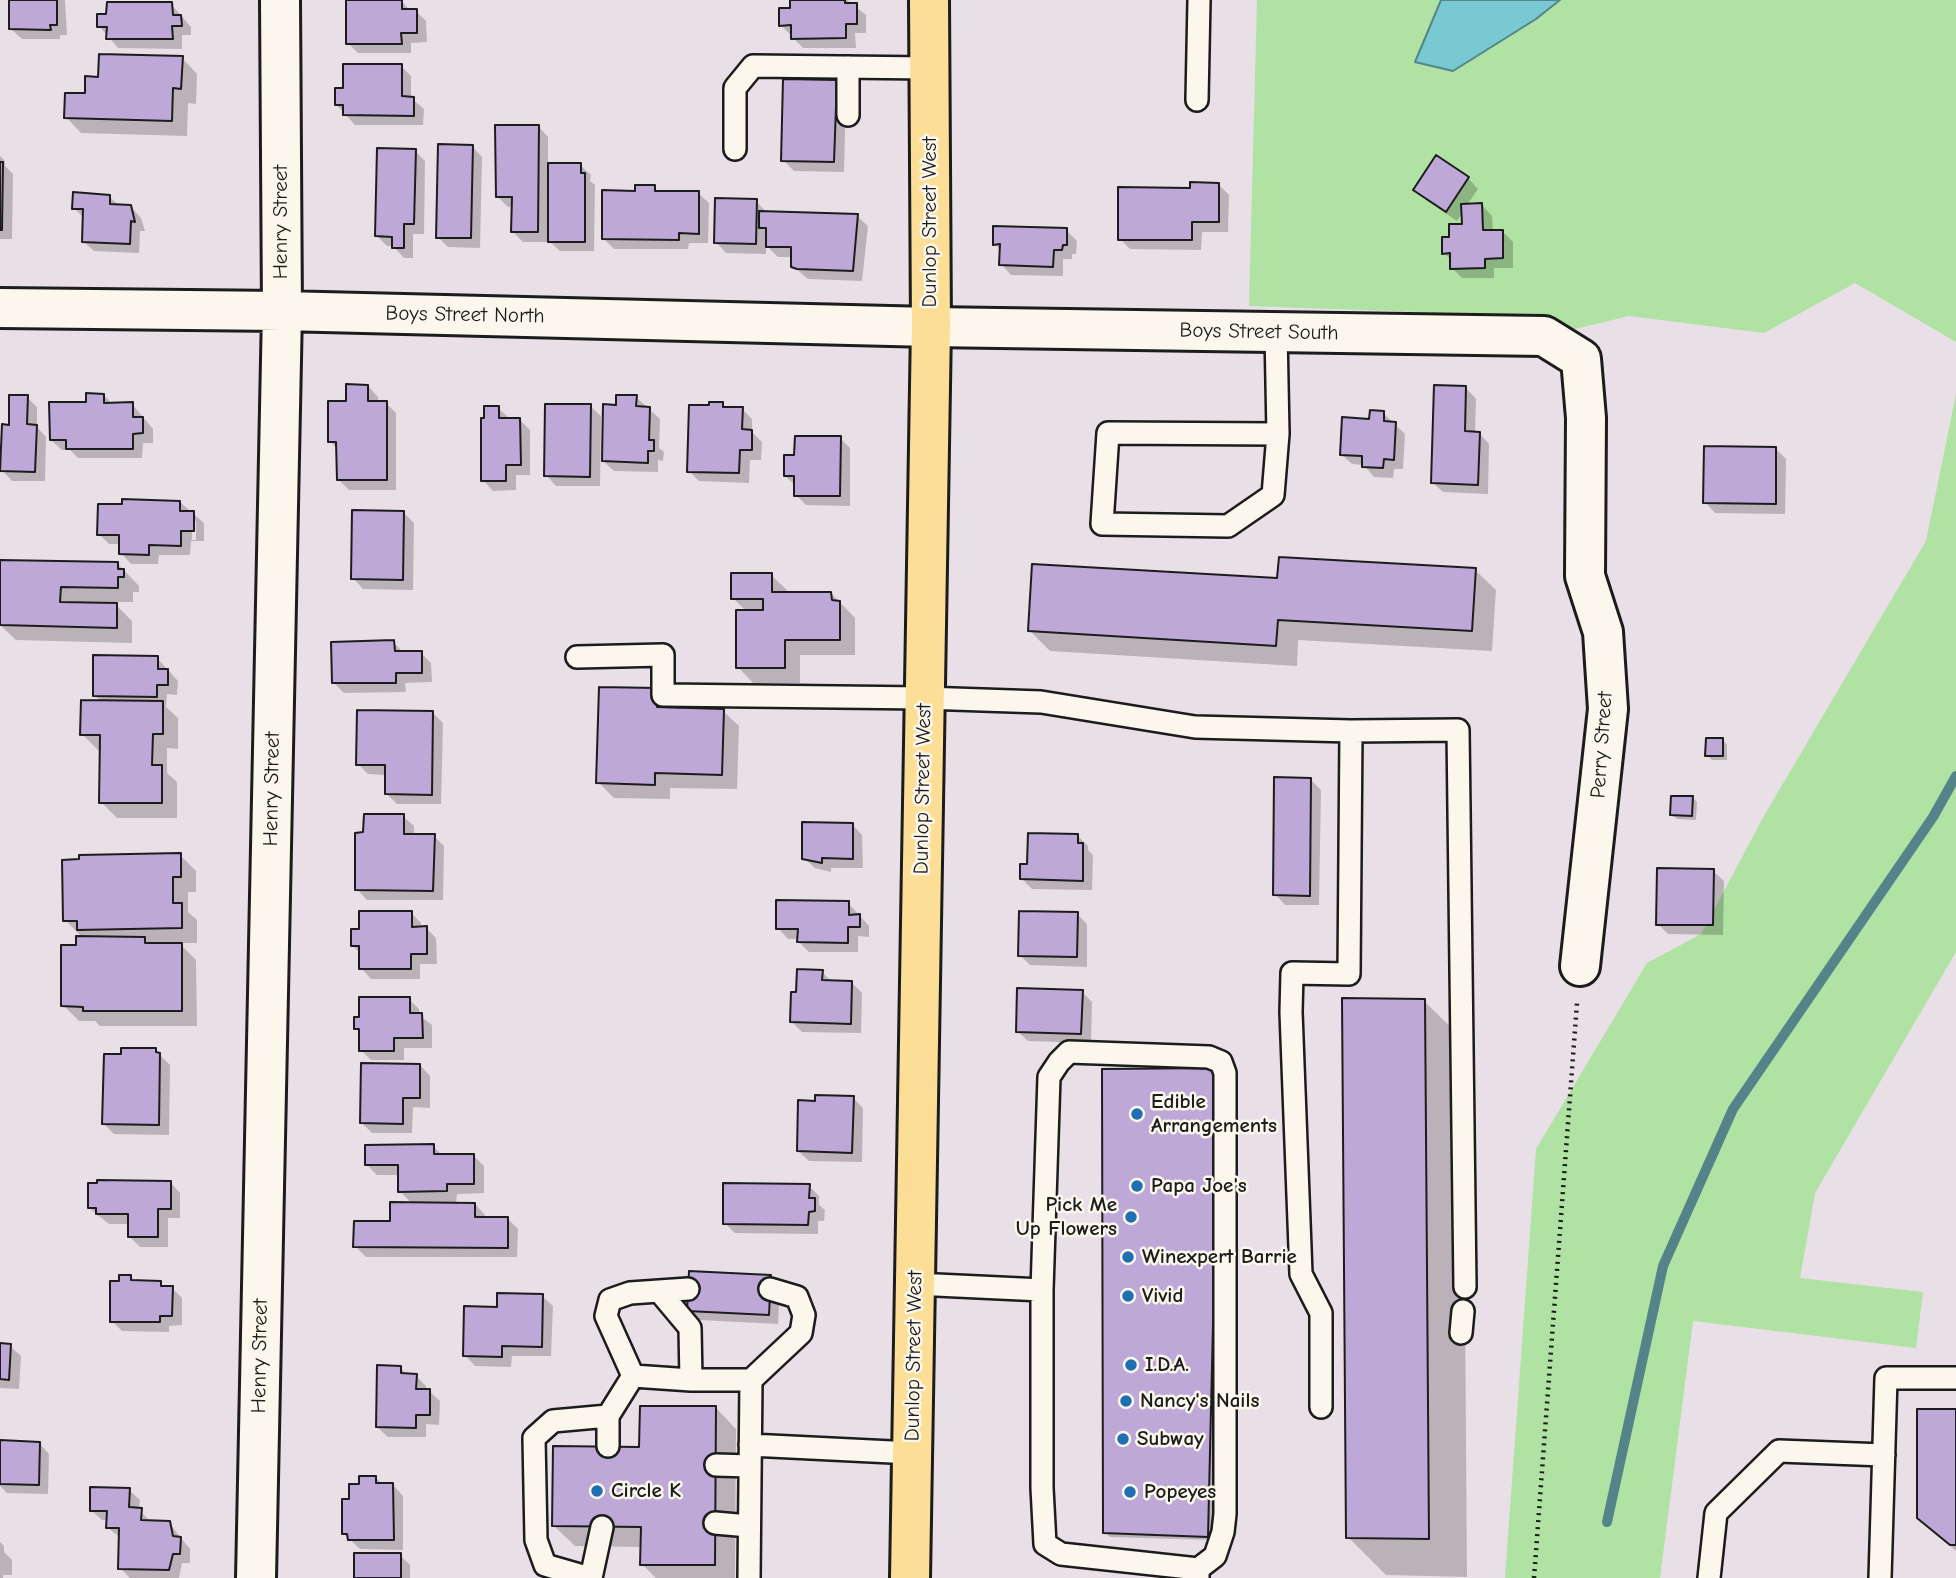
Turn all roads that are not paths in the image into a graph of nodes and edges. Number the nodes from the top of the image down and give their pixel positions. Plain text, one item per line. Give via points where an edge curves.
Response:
1 (280, 0) edge
2 (929, 0) edge
3 (1199, 0) edge
4 (848, 67) junction
5 (929, 68) junction
6 (1197, 100) dead end
7 (848, 115) dead end
8 (735, 149) dead end
9 (0, 308) edge
10 (282, 311) junction
11 (931, 327) junction
12 (1276, 332) junction
13 (1581, 359) joint
14 (1278, 434) junction
15 (578, 657) dead end
16 (924, 698) junction
17 (1351, 731) junction
18 (1580, 966) road end
19 (915, 1284) junction
20 (1465, 1287) dead end
21 (688, 1289) dead end
22 (770, 1289) dead end
23 (1042, 1290) junction
24 (659, 1291) junction
25 (1463, 1311) dead end
26 (1461, 1333) dead end
27 (633, 1376) junction
28 (1956, 1378) edge
29 (691, 1380) junction
30 (751, 1380) junction
31 (1321, 1407) dead end
32 (608, 1416) junction
33 (608, 1446) dead end
34 (912, 1453) junction
35 (750, 1455) junction
36 (1884, 1455) junction
37 (716, 1465) dead end
38 (715, 1523) dead end
39 (749, 1526) junction
40 (602, 1527) dead end
41 (1198, 1573) edge
42 (256, 1578) edge
43 (591, 1578) edge
44 (749, 1578) edge
45 (910, 1578) edge
46 (1709, 1578) edge
47 (1880, 1578) edge

1 - 10 street, Henry Street
2 - 5 main road, Dunlop Street West
3 - 6 lane
4 - 5 lane
4 - 7 lane
4 - 8 lane via 752,66 734,88
5 - 11 main road, Dunlop Street West
9 - 10 street, Boys Street North
10 - 11 street, Boys Street North
10 - 42 street, Henry Street
11 - 12 street, Boys Street South
11 - 16 main road, Dunlop Street West
12 - 13 street, Boys Street South via 1544,336
12 - 14 lane
13 - 18 street, Perry Street via 1586,418 1586,576 1603,632 1608,709
14 - 14 lane via 1273,495 1228,526 1101,524 1108,433
15 - 16 lane via 663,655 663,695
16 - 17 lane via 1041,702 1195,727
16 - 19 main road, Dunlop Street West
17 - 20 lane via 1458,730
17 - 31 lane via 1349,974 1293,973 1291,1012 1301,1274 1321,1313
19 - 23 lane
19 - 34 main road, Dunlop Street West
21 - 24 lane
22 - 30 lane via 797,1297 804,1315 800,1334
23 - 41 lane via 1045,1544 1062,1554
23 - 41 lane via 1049,1077 1059,1062 1069,1052 1209,1057 1221,1062 1225,1073 1225,1514 1215,1556
24 - 27 lane via 610,1300 607,1316
24 - 29 lane via 690,1328
25 - 26 lane
27 - 29 lane
27 - 32 lane
28 - 36 lane via 1886,1378
29 - 30 lane
30 - 35 lane
32 - 33 lane
32 - 43 lane via 553,1421 534,1438 537,1540 545,1565
34 - 35 lane
34 - 45 main road, Dunlop Street West
35 - 37 lane
35 - 39 lane
36 - 46 lane via 1779,1451 1716,1513
36 - 47 lane
38 - 39 lane
39 - 44 lane
40 - 43 lane

